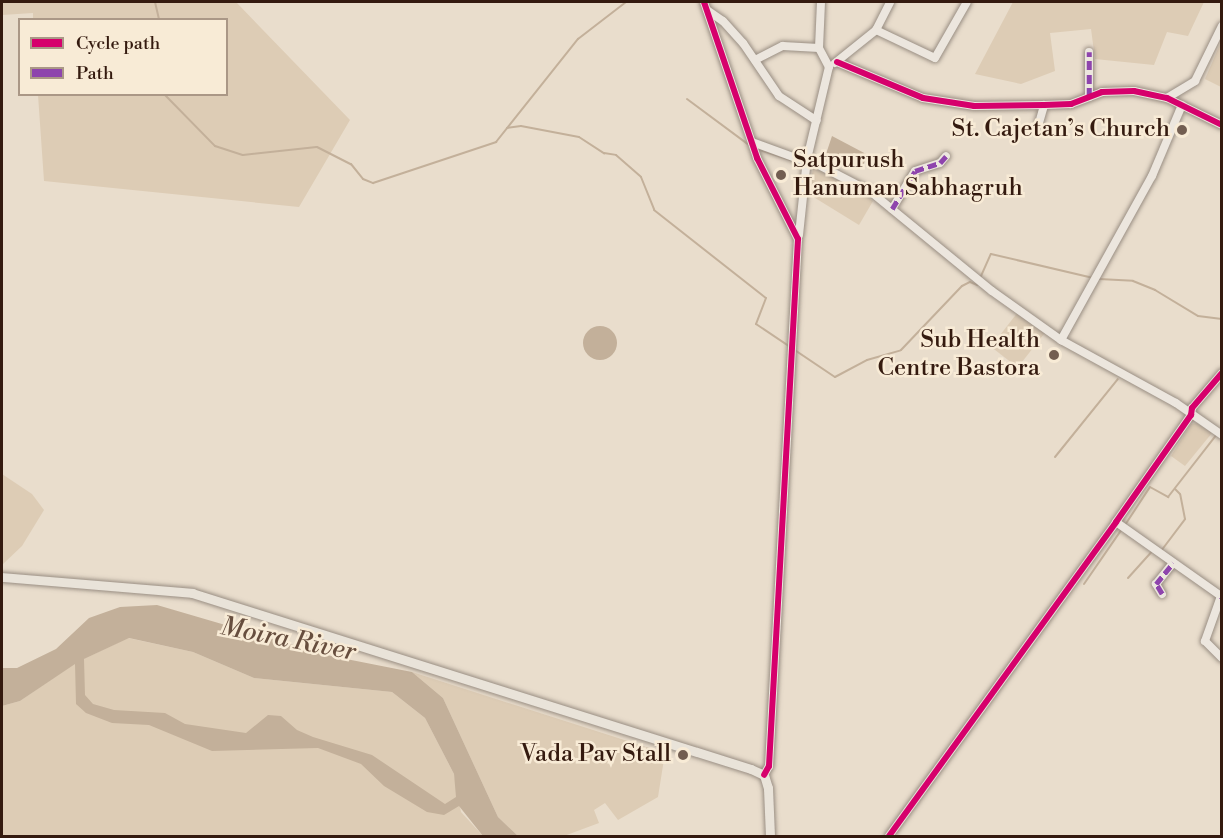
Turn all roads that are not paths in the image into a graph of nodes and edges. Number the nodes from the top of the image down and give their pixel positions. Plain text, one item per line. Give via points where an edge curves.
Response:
1 (704, 2) edge
2 (821, 2) edge
3 (890, 2) edge
4 (967, 2) edge
5 (707, 10) junction
6 (1221, 26) edge
7 (876, 30) junction
8 (819, 48) junction
9 (1089, 52) dead end
10 (755, 60) junction
11 (837, 62) junction
12 (829, 67) junction
13 (1089, 97) junction
14 (1167, 98) junction
15 (1044, 105) junction
16 (1182, 105) junction
17 (817, 121) junction
18 (1039, 123) dead end
19 (1221, 125) edge
20 (753, 146) junction
21 (946, 156) dead end
22 (808, 160) junction
23 (892, 209) junction
24 (798, 239) junction
25 (1061, 339) junction
26 (1221, 373) edge
27 (1191, 415) junction
28 (1219, 433) edge
29 (1116, 522) junction
30 (1173, 563) junction
31 (2, 577) edge
32 (1162, 594) dead end
33 (1221, 597) edge
34 (1221, 658) edge
35 (764, 775) junction
36 (770, 837) edge
37 (889, 837) edge

1 - 5 street
2 - 8 street
3 - 7 street
4 - 7 street via 935,58
5 - 10 street via 723,21
5 - 20 street
6 - 14 street via 1195,81
7 - 11 street
8 - 10 street via 783,46
8 - 12 street
9 - 13 street
10 - 17 street via 779,96 799,113
11 - 12 street
11 - 15 street via 923,98 974,106
12 - 17 street
13 - 14 street via 1101,92 1134,92
13 - 15 street via 1071,104
14 - 16 street
15 - 18 street
16 - 19 street
16 - 25 street via 1152,176
17 - 22 street
20 - 22 street
20 - 24 street
21 - 23 street via 940,163 915,171
22 - 23 street via 852,180
22 - 24 street
23 - 25 street
24 - 35 street via 769,766
25 - 27 street
26 - 27 street via 1192,408
27 - 28 street
27 - 29 street
29 - 30 street
29 - 37 street
30 - 32 street via 1156,584
30 - 33 street
31 - 35 main road via 192,593
33 - 34 street via 1205,641
35 - 36 main road

